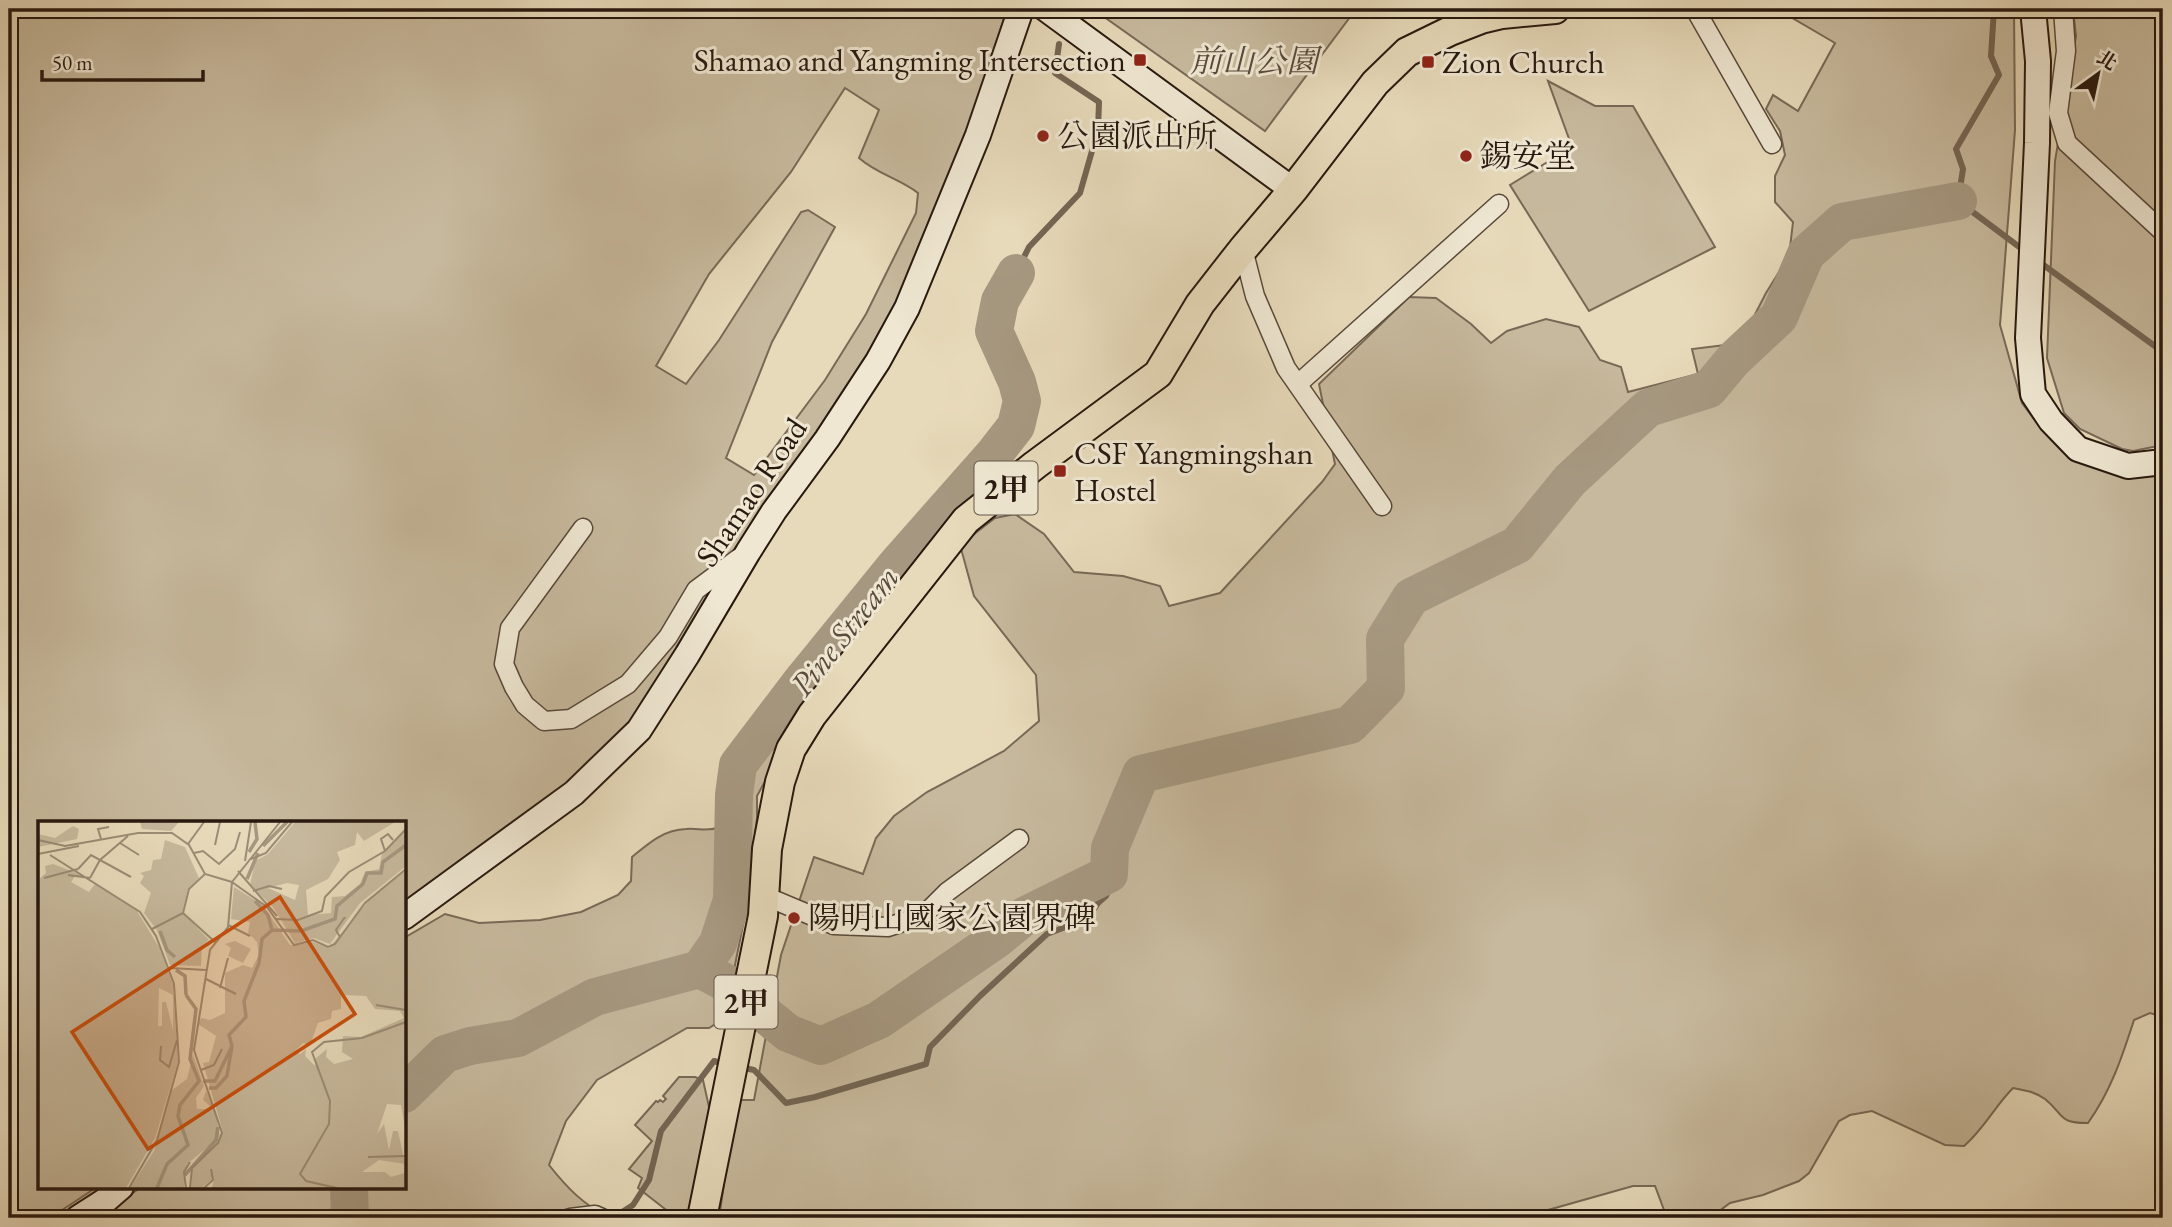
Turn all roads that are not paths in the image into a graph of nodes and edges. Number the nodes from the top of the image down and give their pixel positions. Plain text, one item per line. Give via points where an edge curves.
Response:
1 (1021, 9) edge
2 (1046, 9) edge
3 (1555, 9) edge
4 (1695, 9) edge
5 (2034, 9) edge
6 (2063, 9) edge
7 (1480, 14) edge
8 (2037, 143) junction
9 (2067, 143) junction
10 (1772, 144) dead end
11 (1293, 190) junction
12 (1499, 204) dead end
13 (2163, 232) edge
14 (1243, 249) junction
15 (1298, 384) junction
16 (2163, 462) edge
17 (1382, 506) dead end
18 (583, 528) dead end
19 (748, 552) junction
20 (1019, 839) dead end
21 (764, 906) junction
22 (406, 916) edge
23 (120, 1188) edge
24 (78, 1218) edge
25 (570, 1218) edge
26 (601, 1218) edge
27 (702, 1218) edge

1 - 19 street, Shamao Road via 978,135 907,308 878,361
2 - 11 street
3 - 7 main road, 2甲
4 - 10 street
5 - 8 street
6 - 9 street via 2066,51 2058,113
7 - 11 main road, 2甲 via 1407,52 1375,83
8 - 9 street
8 - 16 street via 2028,338 2034,394 2051,421 2078,449 2128,466
9 - 13 street
11 - 14 main road, 2甲
12 - 15 street
14 - 15 street via 1255,296 1286,368
14 - 21 main road, 2甲 via 1200,304 1158,374 966,520 812,715 791,749 780,782 767,849
15 - 17 street
18 - 19 street via 510,628 504,664 525,705 544,721 571,719 628,684 668,637 696,590
19 - 22 street, Shamao Road via 639,730 575,793
20 - 21 street via 947,892 924,915 888,927 834,925
21 - 27 main road, 2甲
23 - 24 street
25 - 26 street

